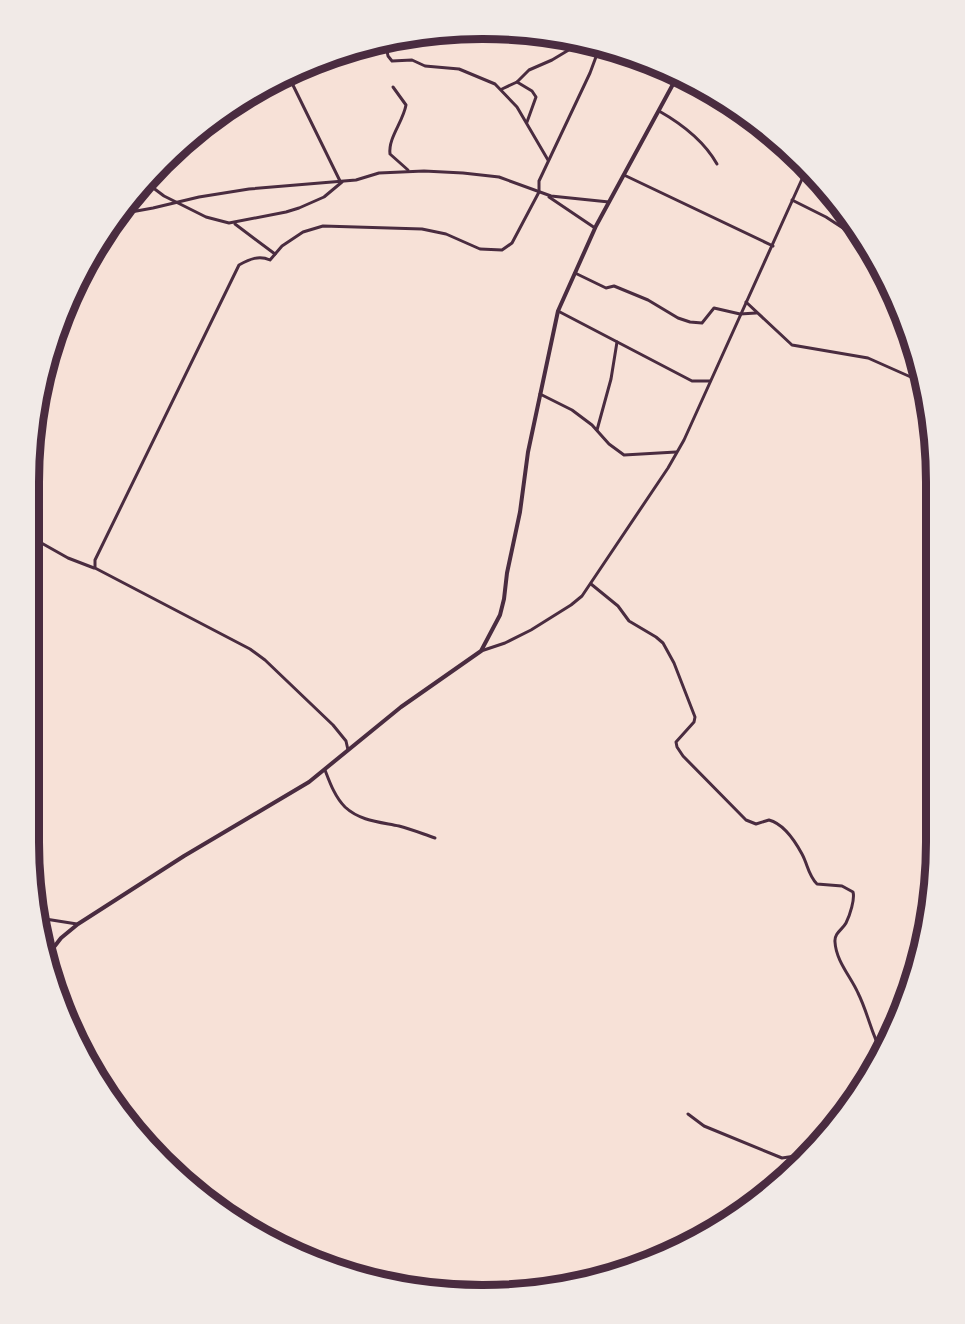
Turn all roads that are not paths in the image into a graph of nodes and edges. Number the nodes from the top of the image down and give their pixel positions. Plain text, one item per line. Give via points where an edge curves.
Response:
1 (571, 48) edge
2 (387, 50) edge
3 (596, 54) edge
4 (292, 82) edge
5 (517, 82) junction
6 (674, 83) edge
7 (393, 87) dead end
8 (502, 89) junction
9 (659, 111) junction
10 (527, 122) junction
11 (548, 161) junction
12 (717, 164) dead end
13 (409, 171) junction
14 (624, 175) junction
15 (803, 176) edge
16 (342, 181) junction
17 (152, 187) edge
18 (539, 192) junction
19 (546, 194) junction
20 (792, 200) junction
21 (177, 202) junction
22 (609, 202) junction
23 (132, 211) edge
24 (233, 223) junction
25 (595, 228) junction
26 (847, 231) edge
27 (773, 246) junction
28 (275, 254) junction
29 (574, 273) junction
30 (746, 302) junction
31 (558, 311) junction
32 (756, 313) junction
33 (740, 314) junction
34 (617, 342) junction
35 (913, 378) edge
36 (710, 381) junction
37 (540, 394) junction
38 (597, 430) junction
39 (677, 452) junction
40 (39, 542) edge
41 (94, 568) junction
42 (591, 584) junction
43 (482, 651) junction
44 (348, 750) junction
45 (324, 770) junction
46 (435, 838) dead end
47 (46, 919) edge
48 (78, 924) junction
49 (52, 949) edge
50 (877, 1043) edge
51 (688, 1114) dead end
52 (795, 1156) edge

1 - 5 street via 529,70
2 - 8 street via 392,61 412,60 425,66 459,69
3 - 11 street
4 - 16 street
5 - 8 street
5 - 10 street via 536,97
6 - 9 street
7 - 13 street via 406,105 390,154
8 - 10 street
9 - 12 street via 697,138
9 - 14 street
10 - 11 street
11 - 18 street via 539,181
13 - 16 street
13 - 18 street via 499,177
14 - 22 street
14 - 27 street
15 - 20 street
16 - 21 street via 249,189
16 - 24 street via 324,197 299,208
17 - 21 street
18 - 19 street
18 - 28 street via 512,243 502,250 480,249 446,234 422,229 323,226 303,232
19 - 22 street
19 - 25 street
20 - 26 street
20 - 27 street
21 - 23 street
21 - 24 street via 206,218
22 - 25 street
24 - 28 street
25 - 29 street
27 - 30 street
28 - 41 street via 270,260 262,256 237,268
29 - 31 street
29 - 33 street via 606,288 628,291 684,321 702,322 714,308
30 - 32 street
30 - 33 street
31 - 34 street
31 - 37 street
32 - 33 street
32 - 35 street via 792,345 868,358
33 - 36 street
34 - 36 street via 692,381
34 - 38 street
36 - 39 street
37 - 38 street via 572,410
37 - 43 street via 504,599
38 - 39 street via 624,455
39 - 42 street
40 - 41 street
41 - 44 street via 250,649 333,725
42 - 43 street via 554,616
42 - 50 street via 630,621 657,637 669,652 695,717 676,742 683,756 746,820 756,824 769,820 782,826 817,884 853,891 847,921 835,943
43 - 44 street via 401,707
44 - 45 street
45 - 46 street via 337,796 352,813
45 - 48 street
47 - 48 street
48 - 49 street
51 - 52 street via 704,1126 782,1158

